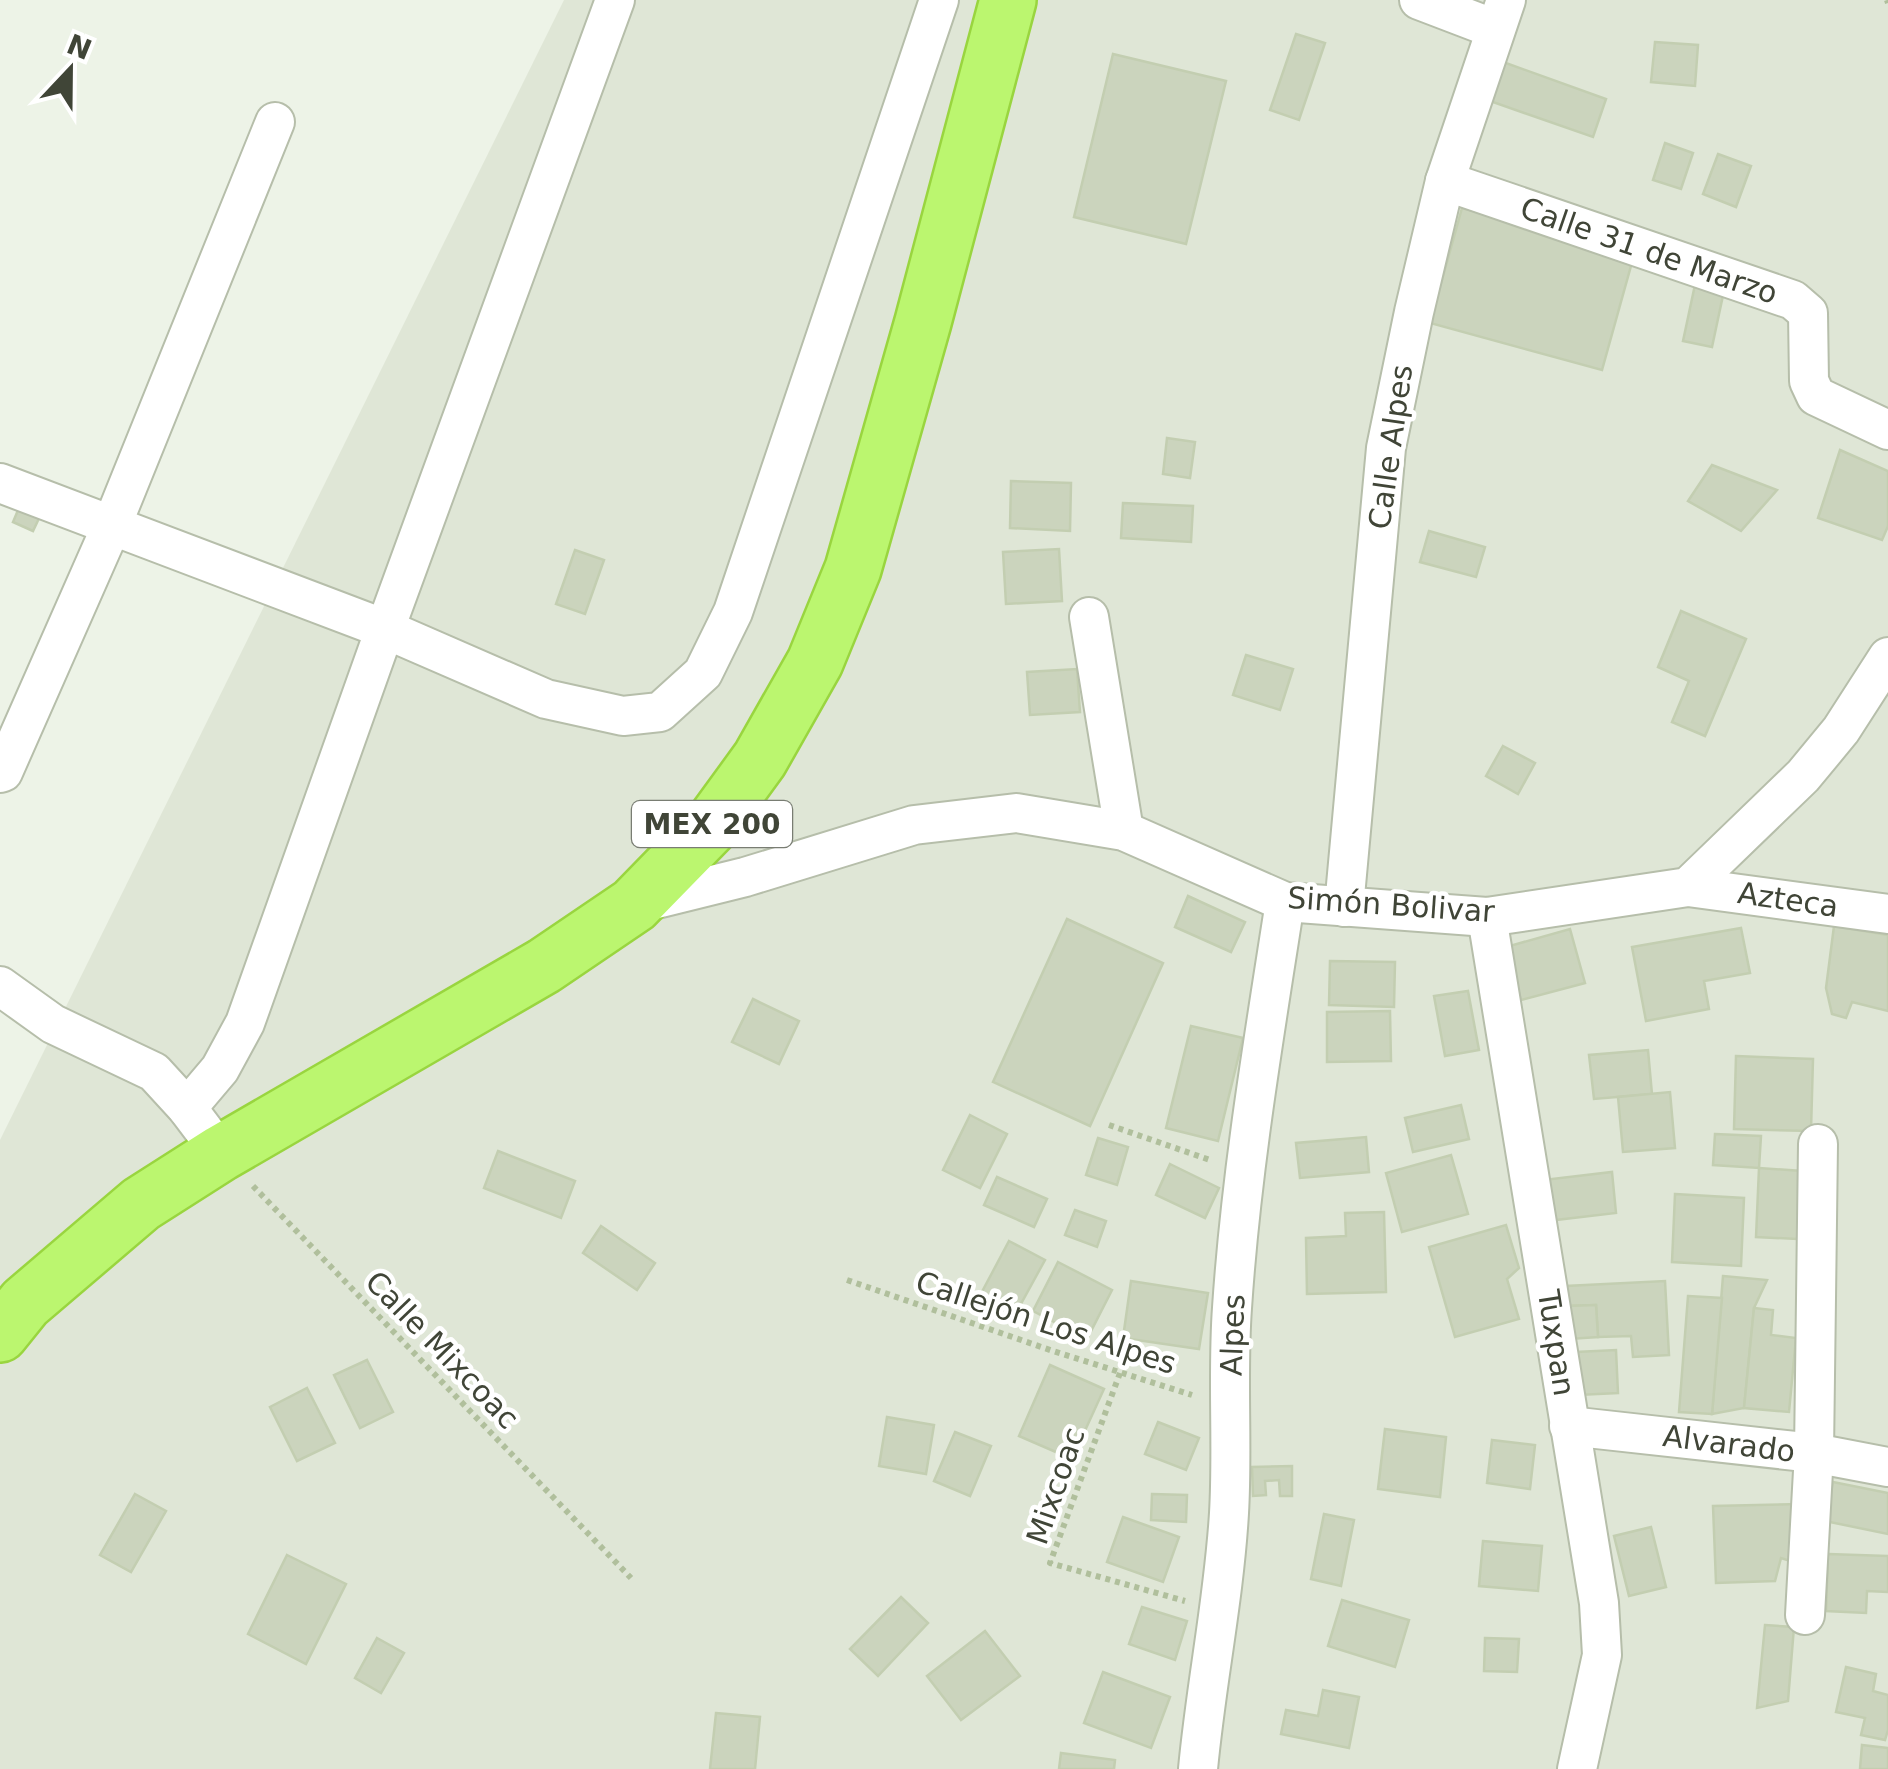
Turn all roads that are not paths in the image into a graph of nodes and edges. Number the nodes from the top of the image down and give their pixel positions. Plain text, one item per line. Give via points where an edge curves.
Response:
1 (615, 0) edge
2 (938, 0) edge
3 (1008, 0) edge
4 (1419, 0) edge
5 (1500, 15) edge
6 (275, 122) dead end
7 (1445, 181) junction
8 (1888, 430) edge
9 (0, 483) edge
10 (112, 525) junction
11 (1089, 617) dead end
12 (385, 630) junction
13 (1888, 657) edge
14 (0, 773) edge
15 (1124, 831) junction
16 (1688, 887) junction
17 (1285, 902) junction
18 (634, 905) junction
19 (1344, 907) junction
20 (1888, 914) edge
21 (1487, 917) junction
22 (0, 986) edge
23 (188, 1108) junction
24 (1818, 1144) dead end
25 (221, 1153) junction
26 (0, 1334) edge
27 (1569, 1426) junction
28 (1814, 1453) junction
29 (1888, 1467) edge
30 (1806, 1615) dead end
31 (1198, 1769) edge
32 (1577, 1769) edge

1 - 12 street
2 - 12 street via 733,612 703,673 660,712 623,716 546,698
3 - 18 highway, MEX 200 via 853,569 815,662 712,825
4 - 5 street
5 - 7 street, Calle Alpes
6 - 10 street
7 - 8 street, Calle 31 de Marzo via 1793,300 1808,313 1816,396
7 - 19 street, Calle Alpes via 1386,448
9 - 10 street
10 - 12 street
10 - 14 street
11 - 15 street
12 - 23 street via 245,1023
13 - 16 street via 1803,776
15 - 17 street, Simón Bolivar
15 - 18 street, Simón Bolivar via 1016,813 914,825
16 - 20 street, Azteca
16 - 21 street, Simón Bolivar
17 - 19 street, Simón Bolivar
17 - 31 street, Alpes via 1244,1172 1232,1312 1229,1512
18 - 25 highway, MEX 200 via 544,966
19 - 21 street, Simón Bolivar
21 - 27 street, Tuxpan
22 - 23 street via 53,1024 154,1072
23 - 25 street
24 - 28 street
25 - 26 highway, MEX 200 via 140,1204 24,1302
27 - 28 street, Alvarado
27 - 32 street, Tuxpan via 1602,1654
28 - 29 street, Alvarado
28 - 30 street

